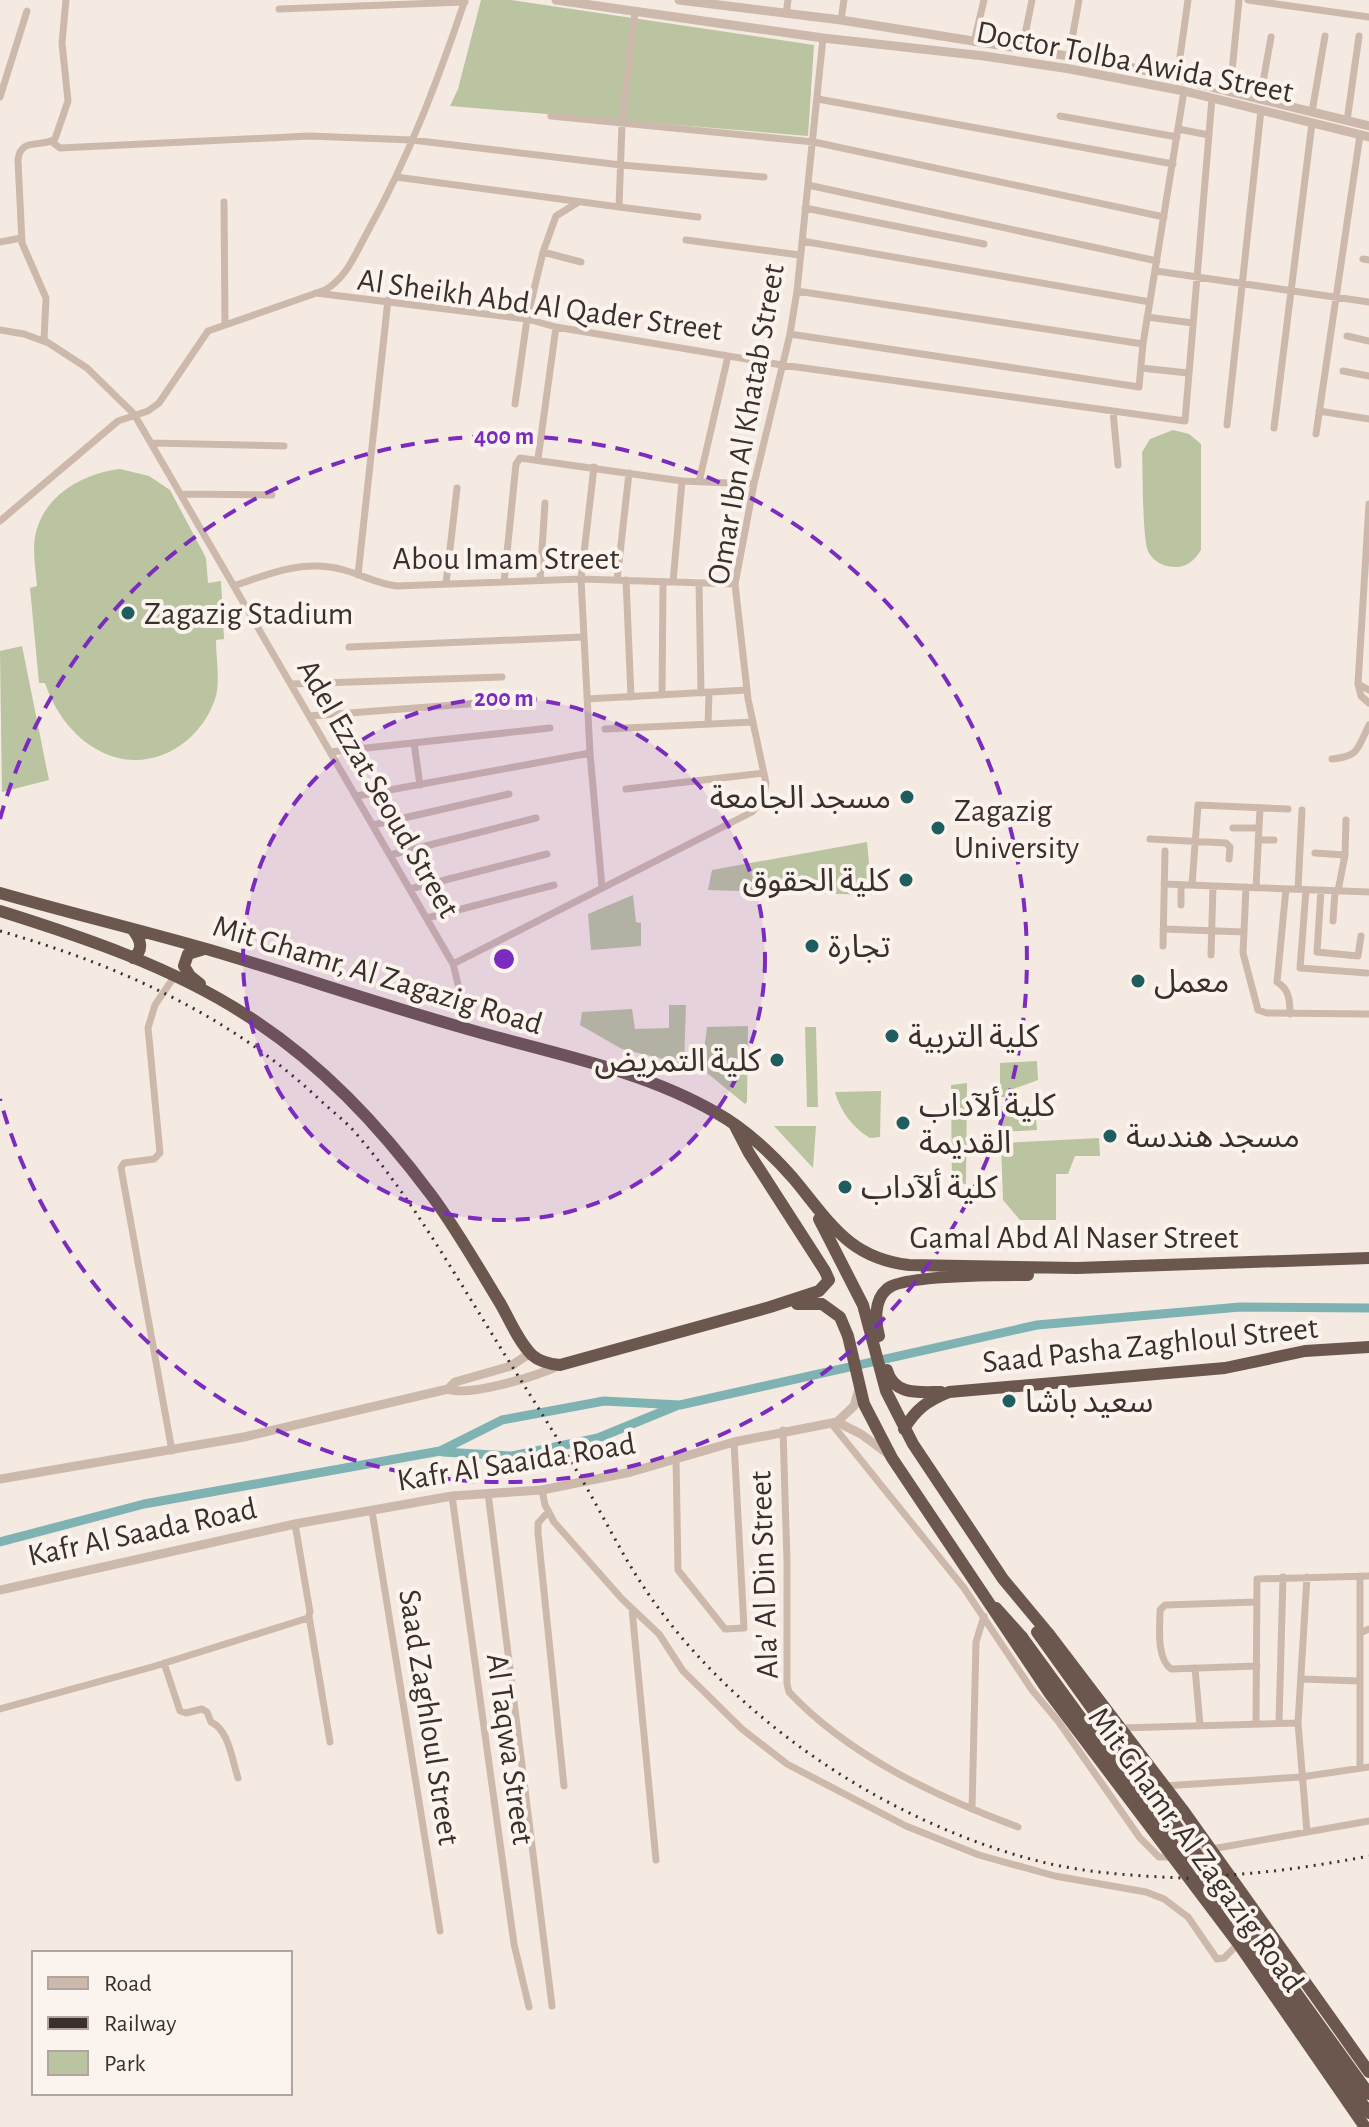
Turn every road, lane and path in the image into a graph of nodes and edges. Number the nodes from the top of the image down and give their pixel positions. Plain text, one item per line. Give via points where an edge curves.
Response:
1 (66, 0) edge
2 (556, 0) edge
3 (679, 0) edge
4 (788, 0) edge
5 (844, 0) edge
6 (984, 0) edge
7 (1032, 0) edge
8 (1079, 0) edge
9 (1188, 0) edge
10 (1239, 0) edge
11 (1248, 0) edge
12 (465, 1) edge
13 (738, 8) junction
14 (279, 9) dead end
15 (27, 11) dead end
16 (635, 11) junction
17 (786, 14) junction
18 (1369, 17) edge
19 (841, 20) junction
20 (736, 26) junction
21 (1325, 36) dead end
22 (1359, 36) dead end
23 (1271, 37) dead end
24 (823, 38) junction
25 (974, 42) junction
26 (1022, 49) junction
27 (1069, 56) junction
28 (1177, 78) junction
29 (1184, 91) junction
30 (1230, 92) junction
31 (0, 97) edge
32 (1212, 98) junction
33 (818, 99) junction
34 (1260, 105) junction
35 (551, 116) dead end
36 (1060, 116) dead end
37 (1312, 118) junction
38 (1347, 121) junction
39 (622, 124) junction
40 (1369, 126) edge
41 (1177, 133) junction
42 (1209, 135) junction
43 (1365, 136) edge
44 (412, 140) junction
45 (52, 142) junction
46 (814, 142) junction
47 (1173, 164) junction
48 (621, 165) junction
49 (396, 177) junction
50 (764, 177) dead end
51 (808, 185) junction
52 (224, 202) dead end
53 (578, 203) junction
54 (619, 207) junction
55 (805, 208) junction
56 (698, 217) dead end
57 (1164, 217) junction
58 (21, 238) junction
59 (686, 240) dead end
60 (802, 241) junction
61 (0, 242) edge
62 (984, 244) dead end
63 (543, 252) junction
64 (800, 255) junction
65 (1157, 261) junction
66 (581, 262) dead end
67 (1156, 271) junction
68 (1197, 276) junction
69 (1242, 283) junction
70 (1291, 289) junction
71 (797, 291) junction
72 (316, 293) junction
73 (1336, 296) junction
74 (388, 300) junction
75 (1150, 302) junction
76 (1369, 302) edge
77 (1147, 317) junction
78 (527, 319) junction
79 (1193, 323) junction
80 (225, 324) junction
81 (556, 327) junction
82 (0, 330) edge
83 (790, 334) junction
84 (1347, 336) dead end
85 (1369, 341) edge
86 (46, 342) junction
87 (1143, 344) junction
88 (728, 356) junction
89 (782, 365) junction
90 (1141, 368) junction
91 (1343, 371) dead end
92 (1188, 373) junction
93 (1369, 376) edge
94 (515, 404) dead end
95 (1113, 411) junction
96 (1319, 411) junction
97 (134, 414) junction
98 (1369, 419) edge
99 (1227, 425) dead end
100 (1274, 428) dead end
101 (1316, 434) dead end
102 (151, 443) junction
103 (284, 446) dead end
104 (538, 459) junction
105 (1118, 465) dead end
106 (594, 467) junction
107 (629, 473) junction
108 (682, 481) junction
109 (699, 482) junction
110 (754, 484) junction
111 (457, 488) dead end
112 (181, 494) junction
113 (272, 495) dead end
114 (545, 503) dead end
115 (1369, 504) edge
116 (0, 521) edge
117 (358, 575) junction
118 (581, 579) junction
119 (540, 580) junction
120 (622, 580) junction
121 (504, 582) junction
122 (663, 582) junction
123 (673, 582) junction
124 (699, 583) junction
125 (446, 584) junction
126 (735, 584) junction
127 (234, 586) junction
128 (583, 637) junction
129 (349, 647) dead end
130 (502, 677) dead end
131 (291, 684) junction
132 (1358, 684) junction
133 (747, 690) junction
134 (1369, 690) edge
135 (705, 693) junction
136 (662, 695) junction
137 (631, 697) junction
138 (534, 699) dead end
139 (587, 699) junction
140 (1369, 703) edge
141 (310, 716) junction
142 (753, 722) junction
143 (708, 724) junction
144 (1369, 725) edge
145 (550, 728) dead end
146 (605, 729) dead end
147 (414, 743) junction
148 (330, 752) junction
149 (590, 753) junction
150 (1332, 759) dead end
151 (764, 773) junction
152 (420, 785) junction
153 (626, 789) dead end
154 (509, 794) dead end
155 (357, 796) junction
156 (1260, 808) junction
157 (1288, 809) dead end
158 (1302, 810) dead end
159 (536, 818) dead end
160 (1346, 820) dead end
161 (373, 825) junction
162 (1233, 828) dead end
163 (1259, 828) junction
164 (1150, 839) dead end
165 (1258, 840) junction
166 (1274, 840) dead end
167 (1195, 841) junction
168 (1165, 851) dead end
169 (1315, 853) dead end
170 (547, 854) dead end
171 (390, 855) junction
172 (1345, 855) junction
173 (1229, 859) dead end
174 (1164, 884) junction
175 (554, 885) dead end
176 (1181, 885) junction
177 (1192, 885) junction
178 (1213, 886) junction
179 (602, 887) junction
180 (1246, 887) junction
181 (1256, 888) junction
182 (410, 889) junction
183 (1286, 889) junction
184 (1302, 890) junction
185 (1321, 890) junction
186 (1336, 891) junction
187 (1369, 892) edge
188 (0, 893) edge
189 (1181, 905) dead end
190 (0, 911) edge
191 (427, 918) junction
192 (1333, 921) dead end
193 (1163, 929) junction
194 (133, 930) junction
195 (1212, 931) junction
196 (1244, 932) junction
197 (1361, 936) dead end
198 (1163, 946) dead end
199 (207, 949) junction
200 (1211, 955) dead end
201 (133, 958) junction
202 (453, 964) junction
203 (1367, 973) edge
204 (174, 977) junction
205 (219, 999) junction
206 (1290, 1014) junction
207 (1369, 1014) edge
208 (462, 1028) junction
209 (734, 1124) junction
210 (806, 1195) junction
211 (1369, 1258) edge
212 (1048, 1267) junction
213 (770, 1307) junction
214 (874, 1331) junction
215 (1369, 1347) edge
216 (530, 1353) junction
217 (560, 1365) junction
218 (887, 1380) junction
219 (859, 1388) junction
220 (448, 1389) junction
221 (949, 1392) junction
222 (834, 1423) junction
223 (904, 1429) junction
224 (783, 1430) junction
225 (734, 1442) junction
226 (172, 1451) junction
227 (676, 1458) junction
228 (892, 1458) junction
229 (0, 1479) edge
230 (542, 1490) junction
231 (488, 1493) junction
232 (452, 1496) junction
233 (372, 1511) junction
234 (548, 1512) junction
235 (295, 1524) junction
236 (1364, 1576) edge
237 (1283, 1577) junction
238 (1307, 1577) junction
239 (1003, 1579) junction
240 (0, 1590) edge
241 (1256, 1602) junction
242 (987, 1603) junction
243 (632, 1609) junction
244 (309, 1616) junction
245 (984, 1616) junction
246 (1369, 1629) edge
247 (1360, 1633) junction
248 (164, 1663) junction
249 (1257, 1666) junction
250 (1195, 1668) junction
251 (1301, 1679) junction
252 (1359, 1681) junction
253 (0, 1709) edge
254 (1279, 1722) junction
255 (1256, 1723) junction
256 (1298, 1723) junction
257 (1200, 1725) junction
258 (1119, 1728) junction
259 (330, 1742) dead end
260 (1365, 1768) edge
261 (1301, 1777) junction
262 (238, 1778) dead end
263 (564, 1786) dead end
264 (1163, 1786) junction
265 (972, 1809) junction
266 (1369, 1821) edge
267 (1018, 1827) dead end
268 (1307, 1832) junction
269 (1210, 1849) junction
270 (1171, 1857) junction
271 (656, 1860) dead end
272 (440, 1931) dead end
273 (1238, 1944) junction
274 (552, 2006) dead end
275 (529, 2007) dead end
276 (1369, 2072) edge
277 (1369, 2094) edge
278 (1369, 2113) edge
279 (1365, 2127) edge

1 - 45 street via 62,43 68,101
2 - 16 street, Doctor Tolba Awida Street
3 - 13 street, Doctor Tolba Awida Street
4 - 17 street
5 - 19 street
6 - 25 street
7 - 26 street
8 - 27 street
9 - 28 street
10 - 30 street
11 - 18 street
12 - 14 street
12 - 44 street
13 - 17 street, Doctor Tolba Awida Street
13 - 20 street
15 - 31 street
16 - 20 street, Doctor Tolba Awida Street
16 - 39 street
17 - 19 street, Doctor Tolba Awida Street
19 - 25 street, Doctor Tolba Awida Street
20 - 24 street, Doctor Tolba Awida Street
21 - 37 street
22 - 38 street
23 - 34 street
24 - 29 street, Doctor Tolba Awida Street via 984,56
24 - 33 street, Omar Ibn Al Khatab Street
25 - 26 street, Doctor Tolba Awida Street
26 - 27 street, Doctor Tolba Awida Street
27 - 28 street, Doctor Tolba Awida Street
28 - 30 street, Doctor Tolba Awida Street
29 - 32 street, Doctor Tolba Awida Street
29 - 41 street
30 - 34 street, Doctor Tolba Awida Street
32 - 34 street, Doctor Tolba Awida Street
32 - 42 street
33 - 46 street, Omar Ibn Al Khatab Street
33 - 47 street
34 - 37 street, Doctor Tolba Awida Street
34 - 69 street
35 - 39 street
36 - 41 street
37 - 38 street, Doctor Tolba Awida Street
37 - 43 street, Doctor Tolba Awida Street
37 - 70 street
38 - 40 street, Doctor Tolba Awida Street
39 - 46 street
39 - 48 street
41 - 42 street
41 - 47 street
42 - 68 street
43 - 73 street
44 - 45 street via 294,135 60,148
44 - 48 street
44 - 49 street
45 - 58 street via 25,146 18,153
46 - 51 street, Omar Ibn Al Khatab Street
46 - 57 street
47 - 57 street
48 - 50 street
48 - 54 street
49 - 53 street
49 - 72 street via 343,275
51 - 55 street, Omar Ibn Al Khatab Street
51 - 65 street
52 - 80 street
53 - 54 street
53 - 63 street via 556,216
54 - 56 street
55 - 60 street, Omar Ibn Al Khatab Street
55 - 62 street
57 - 65 street
58 - 61 street
58 - 86 street via 46,298
59 - 64 street
60 - 64 street, Omar Ibn Al Khatab Street
60 - 75 street
63 - 66 street
63 - 78 street
64 - 71 street, Omar Ibn Al Khatab Street
65 - 67 street
67 - 68 street
67 - 75 street
68 - 69 street
68 - 79 street
69 - 70 street
69 - 99 street
70 - 73 street
70 - 100 street
71 - 83 street, Omar Ibn Al Khatab Street
71 - 87 street
72 - 74 street, Al Sheikh Abd Al Qader Street
72 - 80 street
73 - 76 street
73 - 96 street
74 - 78 street, Al Sheikh Abd Al Qader Street
74 - 117 street
75 - 77 street
77 - 79 street
77 - 87 street
78 - 81 street, Al Sheikh Abd Al Qader Street
78 - 94 street
79 - 92 street
80 - 97 street via 202,337 159,403
81 - 88 street, Al Sheikh Abd Al Qader Street
81 - 104 street
82 - 86 street, Adel Ezzat Seoud Street
83 - 89 street, Omar Ibn Al Khatab Street
83 - 90 street via 1139,387
84 - 85 street
86 - 97 street, Adel Ezzat Seoud Street via 87,368
87 - 90 street
88 - 89 street, Al Sheikh Abd Al Qader Street
88 - 109 street
89 - 95 street, Al Sheikh Abd Al Qader Street
89 - 110 street, Omar Ibn Al Khatab Street
90 - 92 street
91 - 93 street
92 - 95 street, Al Sheikh Abd Al Qader Street via 1185,421
95 - 105 street
96 - 98 street
96 - 101 street
97 - 102 street, Adel Ezzat Seoud Street
97 - 116 street via 118,421
102 - 103 street
102 - 112 street, Adel Ezzat Seoud Street
104 - 106 street
104 - 121 street via 516,460
106 - 107 street
106 - 118 street
107 - 108 street
107 - 120 street
108 - 109 street
108 - 123 street
109 - 110 street
110 - 126 street, Omar Ibn Al Khatab Street
111 - 125 street
112 - 113 street
112 - 127 street, Adel Ezzat Seoud Street
114 - 119 street
115 - 132 street
117 - 125 street, Abou Imam Street via 387,585
117 - 127 street, Abou Imam Street via 327,566 296,567
118 - 119 street, Abou Imam Street
118 - 120 street, Abou Imam Street
118 - 128 street
119 - 121 street, Abou Imam Street
120 - 122 street, Abou Imam Street
120 - 137 street
121 - 125 street, Abou Imam Street
122 - 123 street, Abou Imam Street
122 - 136 street
123 - 124 street, Abou Imam Street
124 - 126 street, Abou Imam Street
124 - 135 street
126 - 133 street, Omar Ibn Al Khatab Street
127 - 131 street, Adel Ezzat Seoud Street
128 - 129 street
128 - 139 street
130 - 131 street
131 - 141 street, Adel Ezzat Seoud Street
132 - 134 street
132 - 140 street
133 - 135 street
133 - 142 street, Omar Ibn Al Khatab Street
135 - 136 street
135 - 143 street
136 - 137 street
137 - 139 street
138 - 141 street
139 - 149 street
141 - 148 street, Adel Ezzat Seoud Street
142 - 143 street
142 - 151 street, Omar Ibn Al Khatab Street
143 - 146 street
144 - 150 street via 1355,754
145 - 147 street
147 - 148 street
147 - 152 street
148 - 155 street, Adel Ezzat Seoud Street
149 - 152 street
149 - 179 street
151 - 153 street
151 - 179 street, Omar Ibn Al Khatab Street via 765,795 757,810
152 - 155 street
154 - 161 street
155 - 161 street, Adel Ezzat Seoud Street
156 - 157 street
156 - 163 street
156 - 167 street via 1198,805
158 - 184 street
159 - 171 street
160 - 172 street
161 - 171 street, Adel Ezzat Seoud Street
162 - 163 street
163 - 165 street
164 - 167 street
165 - 166 street
165 - 181 street
167 - 173 street via 1227,844
167 - 177 street
168 - 174 street
169 - 172 street
170 - 182 street
171 - 182 street, Adel Ezzat Seoud Street
172 - 186 street
174 - 176 street
174 - 193 street
175 - 191 street
176 - 177 street
176 - 189 street
177 - 178 street
178 - 180 street
178 - 195 street
179 - 202 street, Omar Ibn Al Khatab Street
180 - 181 street
180 - 196 street
181 - 183 street
182 - 191 street, Adel Ezzat Seoud Street
183 - 184 street
183 - 206 street via 1277,982 1290,996
184 - 185 street
184 - 203 street via 1300,968
185 - 186 street
185 - 197 street via 1317,952 1359,956
186 - 187 street
186 - 192 street
188 - 194 highway, Mit Ghamr, Al Zagazig Road
190 - 201 highway, Mit Ghamr, Al Zagazig Road
191 - 202 street, Adel Ezzat Seoud Street
193 - 195 street
193 - 198 street
194 - 199 highway, Mit Ghamr, Al Zagazig Road
194 - 201 highway via 140,948
195 - 196 street
195 - 200 street
196 - 206 street via 1255,1005 1263,1013
199 - 205 highway via 188,954 184,966
199 - 208 highway, Mit Ghamr, Al Zagazig Road
201 - 204 highway, Mit Ghamr, Al Zagazig Road
202 - 208 street, Adel Ezzat Seoud Street
204 - 205 highway, Mit Ghamr, Al Zagazig Road
204 - 226 street via 155,1005 148,1028 160,1153 121,1166
205 - 216 highway, Mit Ghamr, Al Zagazig Road via 314,1065 378,1128 453,1227
206 - 207 street
208 - 209 highway, Mit Ghamr, Al Zagazig Road via 658,1083
209 - 210 highway, Mit Ghamr, Al Zagazig Road
209 - 213 highway via 829,1280 819,1291
210 - 212 highway, Gamal Abd Al Naser Street via 842,1238 883,1260
210 - 214 highway, Mit Ghamr, Al Zagazig Road
211 - 212 highway, Gamal Abd Al Naser Street
212 - 214 highway via 1032,1275 892,1285 879,1301
213 - 217 highway
213 - 219 highway, Mit Ghamr, Al Zagazig Road via 822,1304 840,1317
214 - 218 highway, Mit Ghamr, Al Zagazig Road
215 - 221 highway, Saad Pasha Zaghloul Street via 1305,1351 1225,1368
216 - 217 highway
216 - 220 street via 511,1366 455,1382
217 - 220 street via 520,1380 468,1391
218 - 221 highway via 910,1391
218 - 223 highway, Mit Ghamr, Al Zagazig Road via 889,1400
219 - 222 street via 854,1406
219 - 228 highway, Mit Ghamr, Al Zagazig Road
220 - 226 street
221 - 223 highway, Saad Pasha Zaghloul Street via 927,1401
222 - 224 street, Kafr Al Saaida Road
222 - 228 street via 861,1434
222 - 245 street
223 - 239 highway, Mit Ghamr, Al Zagazig Road
224 - 225 street, Kafr Al Saaida Road
224 - 265 street, Ala' Al Din Street via 788,1688 849,1743
225 - 227 street, Kafr Al Saaida Road
225 - 227 street via 744,1628 725,1629 678,1570
226 - 229 street
227 - 230 street, Kafr Al Saaida Road
228 - 242 highway, Mit Ghamr, Al Zagazig Road
230 - 231 street, Kafr Al Saaida Road
230 - 234 street
231 - 232 street, Kafr Al Saaida Road
231 - 274 street
232 - 233 street, Kafr Al Saaida Road
232 - 275 street, Al Taqwa Street via 514,1944
233 - 235 street, Kafr Al Saaida Road
233 - 272 street, Saad Zaghloul Street
234 - 243 street
234 - 263 street via 537,1527
235 - 240 street, Kafr Al Saada Road
235 - 244 street
236 - 238 street
236 - 247 street
237 - 238 street
237 - 241 street via 1257,1579
237 - 254 street
238 - 251 street
239 - 258 highway, Mit Ghamr, Al Zagazig Road
239 - 277 highway, Mit Ghamr, Al Zagazig Road, bridge
241 - 249 street
241 - 250 street via 1165,1605 1160,1610 1167,1667
242 - 270 highway, Mit Ghamr, Al Zagazig Road
242 - 278 highway, Mit Ghamr, Al Zagazig Road, bridge via 1022,1637
243 - 271 street
243 - 273 street via 659,1634 687,1675 742,1729 792,1767 906,1826 979,1855 1156,1895 1188,1917 1217,1959
244 - 248 street
244 - 259 street
245 - 265 street via 976,1642
245 - 270 street via 1140,1838 1159,1857
246 - 247 street
247 - 252 street
248 - 253 street
248 - 262 street via 180,1711 207,1712 226,1740
249 - 250 street
249 - 255 street
250 - 257 street
251 - 252 street
251 - 256 street
252 - 260 street
254 - 255 street
254 - 256 street
255 - 257 street
256 - 261 street
257 - 258 street
258 - 264 highway, Mit Ghamr, Al Zagazig Road
260 - 261 street
261 - 264 street
261 - 268 street
264 - 269 highway, Mit Ghamr, Al Zagazig Road
265 - 267 street, Ala' Al Din Street
266 - 268 street
268 - 269 street
269 - 270 street
269 - 276 highway, Mit Ghamr, Al Zagazig Road
270 - 273 highway, Mit Ghamr, Al Zagazig Road
273 - 279 highway, Mit Ghamr, Al Zagazig Road

